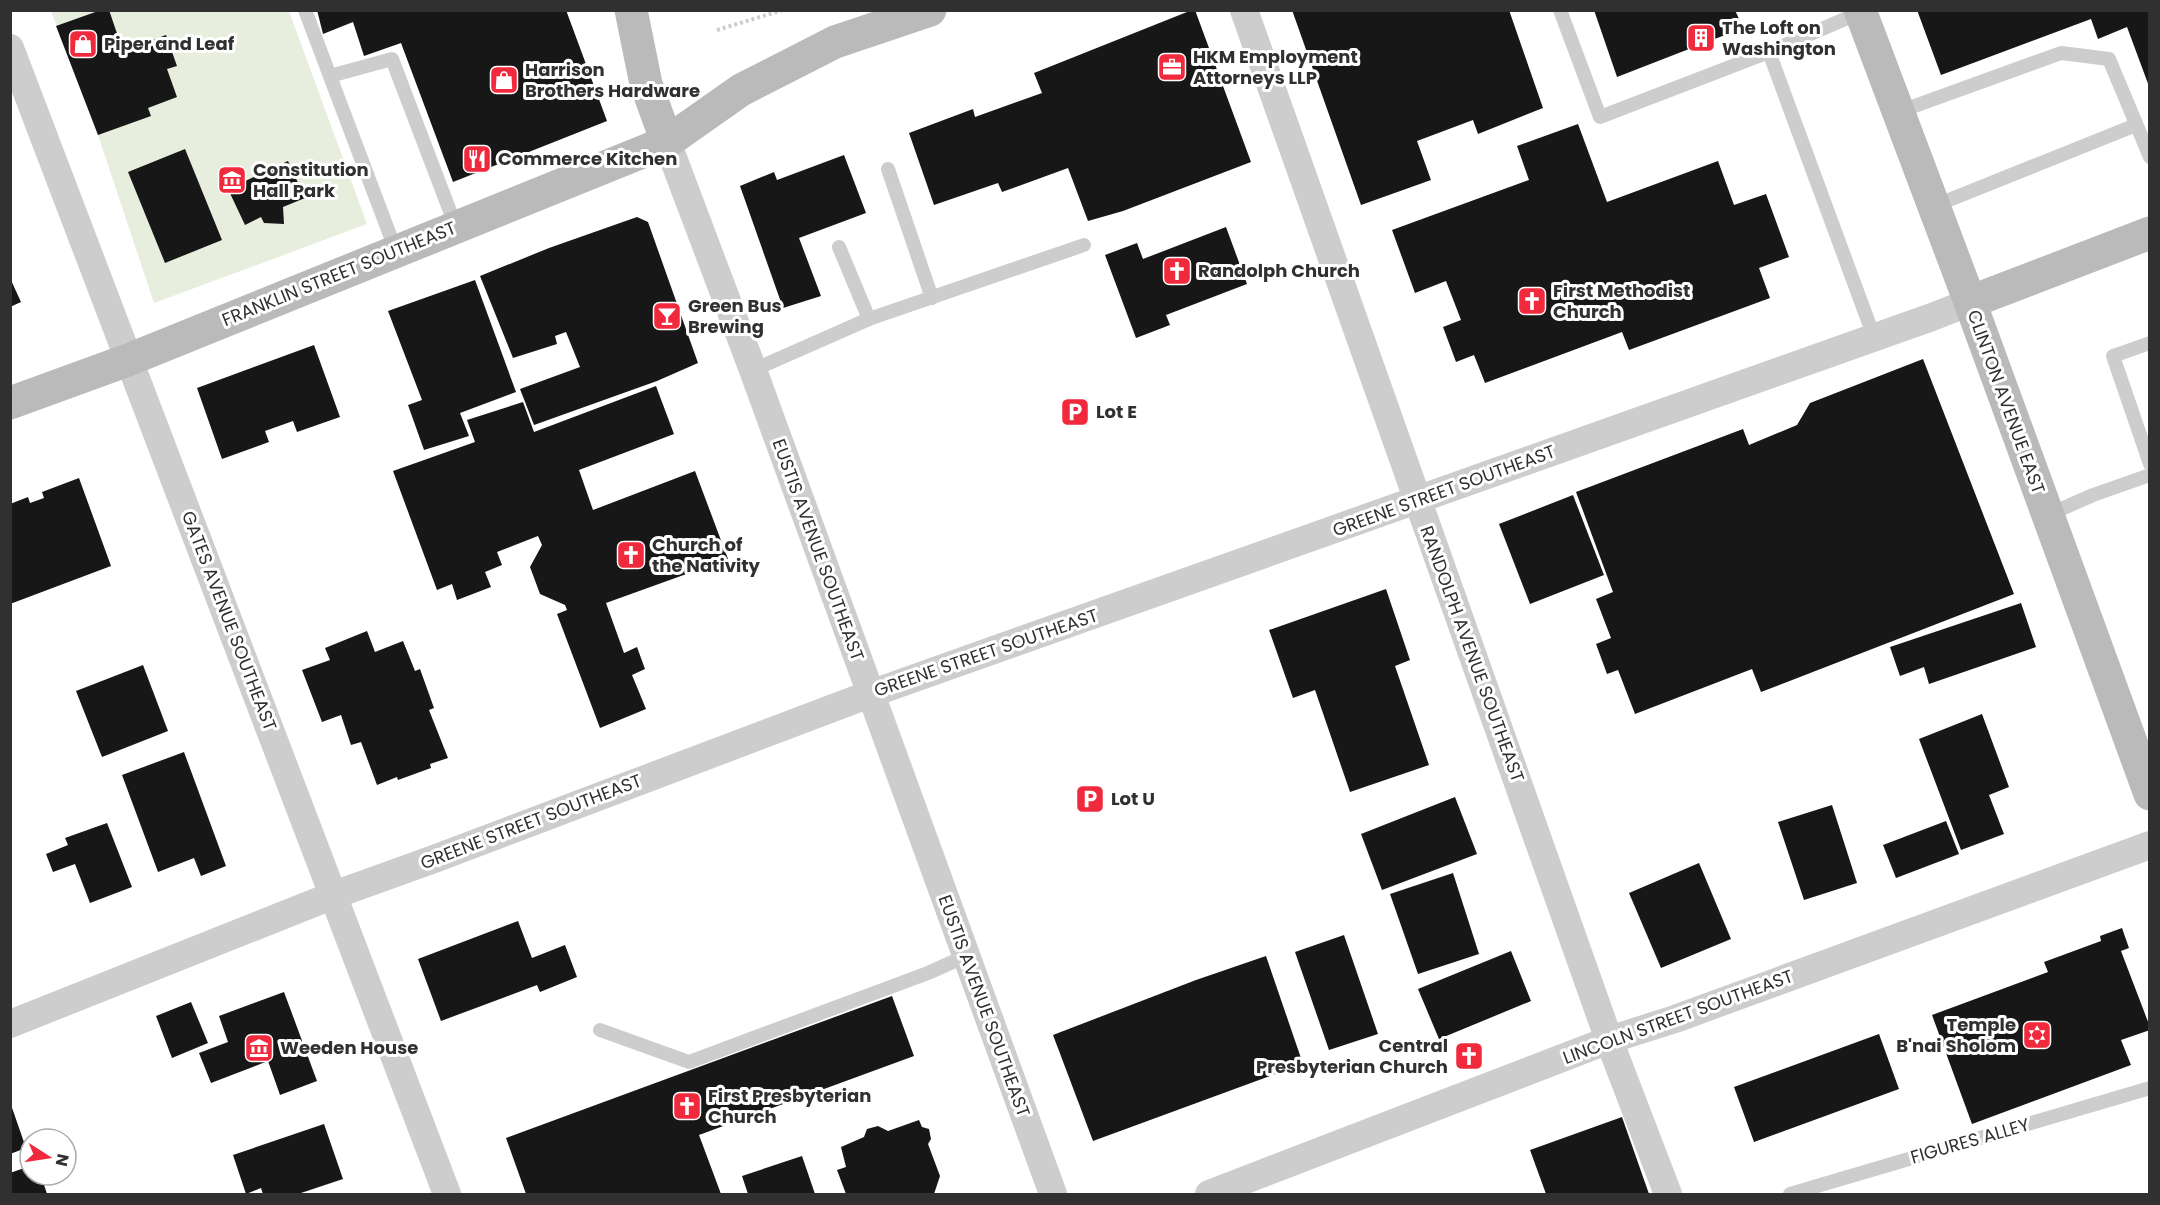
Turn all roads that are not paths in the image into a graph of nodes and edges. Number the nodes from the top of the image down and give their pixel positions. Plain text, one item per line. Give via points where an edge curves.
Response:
1 (305, 10) edge
2 (631, 10) edge
3 (930, 10) edge
4 (1244, 10) edge
5 (1560, 10) edge
6 (1860, 11) edge
7 (10, 48) edge
8 (1769, 52) junction
9 (330, 76) junction
10 (1898, 112) junction
11 (2136, 125) junction
12 (667, 142) junction
13 (2150, 158) edge
14 (888, 169) dead end
15 (1933, 207) junction
16 (456, 227) junction
17 (2150, 233) edge
18 (1084, 245) dead end
19 (839, 247) dead end
20 (396, 251) junction
21 (932, 297) junction
22 (1970, 302) junction
23 (869, 319) junction
24 (1874, 337) junction
25 (2150, 343) edge
26 (128, 360) junction
27 (753, 370) junction
28 (10, 402) edge
29 (2150, 464) edge
30 (2150, 475) edge
31 (1418, 500) junction
32 (2047, 516) junction
33 (870, 694) junction
34 (2150, 794) edge
35 (2150, 845) edge
36 (334, 895) junction
37 (966, 956) junction
38 (10, 1024) edge
39 (600, 1030) dead end
40 (1609, 1040) junction
41 (2150, 1088) edge
42 (447, 1194) edge
43 (1053, 1194) edge
44 (1209, 1194) edge
45 (1668, 1194) edge
46 (1790, 1194) edge

1 - 9 lane
2 - 12 street via 646,84
3 - 12 street, FRANKLIN STREET SOUTHEAST via 835,42 741,90
4 - 31 street, RANDOLPH AVENUE SOUTHEAST
5 - 8 lane via 1600,117
6 - 8 lane
6 - 10 street, CLINTON AVENUE EAST
7 - 26 street, GATES AVENUE SOUTHEAST
8 - 24 lane
9 - 16 lane via 392,59
9 - 20 lane
10 - 11 lane via 2061,53 2109,60
10 - 15 street, CLINTON AVENUE EAST
11 - 13 lane
11 - 15 lane
12 - 16 street, FRANKLIN STREET SOUTHEAST
12 - 27 street, EUSTIS AVENUE SOUTHEAST
14 - 21 lane
15 - 22 street, CLINTON AVENUE EAST
16 - 20 street, FRANKLIN STREET SOUTHEAST
17 - 22 street
18 - 21 lane
19 - 23 lane
20 - 26 street, FRANKLIN STREET SOUTHEAST
21 - 23 lane
22 - 24 street, GREENE STREET SOUTHEAST
22 - 32 street, CLINTON AVENUE EAST
23 - 27 lane
24 - 31 street, GREENE STREET SOUTHEAST
25 - 29 lane via 2113,356
26 - 28 street, FRANKLIN STREET SOUTHEAST
26 - 36 street, GATES AVENUE SOUTHEAST
27 - 33 street, EUSTIS AVENUE SOUTHEAST
30 - 32 lane
31 - 33 street, GREENE STREET SOUTHEAST
31 - 40 street, RANDOLPH AVENUE SOUTHEAST
32 - 34 street, CLINTON AVENUE EAST
33 - 36 street, GREENE STREET SOUTHEAST
33 - 37 street, EUSTIS AVENUE SOUTHEAST
35 - 40 street, LINCOLN STREET SOUTHEAST
36 - 38 street, GREENE STREET SOUTHEAST
36 - 42 street, GATES AVENUE SOUTHEAST
37 - 39 lane via 689,1062
37 - 43 street, EUSTIS AVENUE SOUTHEAST
40 - 44 street, LINCOLN STREET SOUTHEAST
40 - 45 street, RANDOLPH AVENUE SOUTHEAST
41 - 46 lane, FIGURES ALLEY

